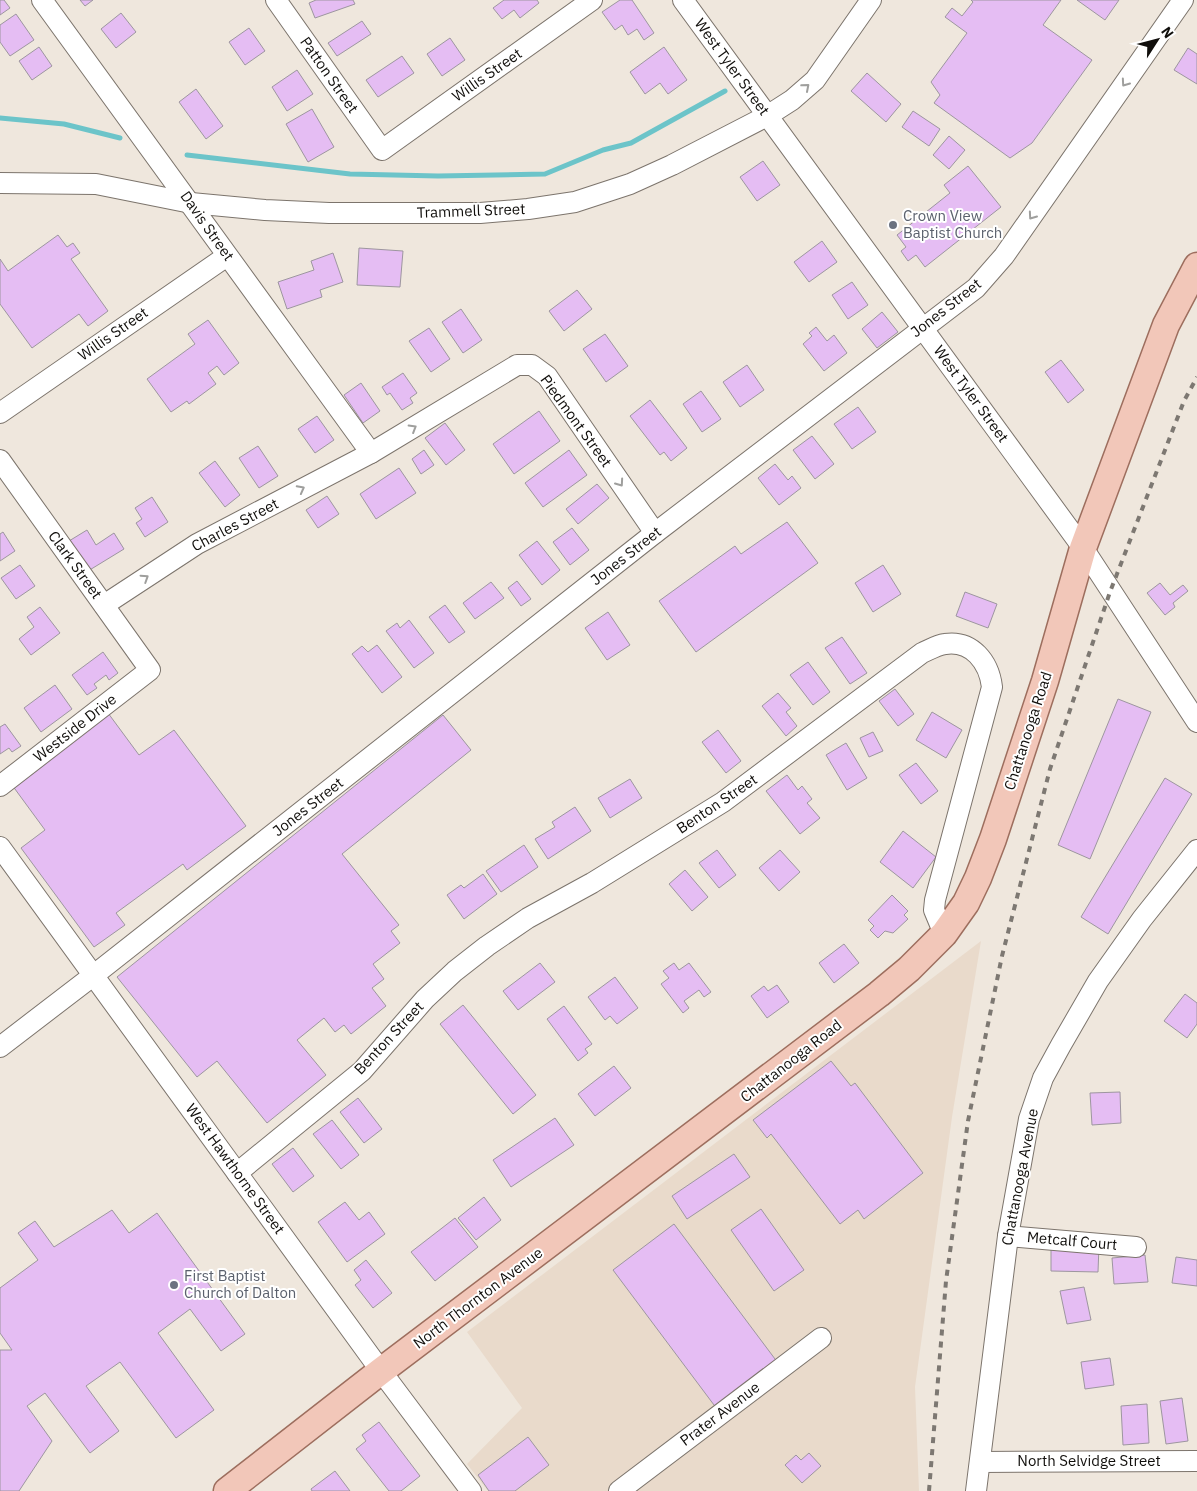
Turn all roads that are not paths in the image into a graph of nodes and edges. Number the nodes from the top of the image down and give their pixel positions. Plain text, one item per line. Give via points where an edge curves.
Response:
1 (42, 0) edge
2 (276, 0) edge
3 (592, 0) edge
4 (683, 0) edge
5 (871, 0) edge
6 (1183, 0) edge
7 (767, 116) junction
8 (382, 150) joint
9 (0, 183) edge
10 (191, 203) junction
11 (227, 256) junction
12 (1197, 266) edge
13 (923, 328) junction
14 (0, 413) edge
15 (371, 453) junction
16 (0, 460) edge
17 (655, 533) junction
18 (1083, 548) junction
19 (104, 605) junction
20 (150, 670) joint
21 (1197, 722) edge
22 (0, 786) edge
23 (0, 847) edge
24 (1197, 850) edge
25 (944, 934) junction
26 (94, 975) junction
27 (0, 1047) edge
28 (731, 1107) joint
29 (237, 1172) junction
30 (1008, 1236) junction
31 (1136, 1247) dead end
32 (820, 1338) dead end
33 (382, 1371) junction
34 (1197, 1461) edge
35 (980, 1462) junction
36 (226, 1491) edge
37 (471, 1491) edge
38 (619, 1491) edge
39 (976, 1491) edge

1 - 10 street, Davis Street
2 - 8 street, Patton Street
3 - 8 street, Willis Street
4 - 7 street, West Tyler Street
7 -> 5 street, Trammell Street via 815,80
6 -> 13 street, Jones Street via 1004,256 976,288
7 - 10 street, Trammell Street via 630,184 575,202 480,213 329,213
7 - 13 street, West Tyler Street
9 - 10 street, Trammell Street via 96,184
10 - 11 street, Davis Street
11 - 14 street, Willis Street
11 - 15 street, Davis Street
12 - 18 main road, Chattanooga Road via 1166,325
13 - 17 street, Jones Street
13 - 18 street, West Tyler Street
15 -> 17 street, Piedmont Street via 517,365 532,365 547,376
19 -> 15 street, Charles Street via 198,544
16 - 19 street, Clark Street
17 - 26 street, Jones Street
18 - 21 street, West Tyler Street
18 - 25 main road, Chattanooga Road via 1045,681 993,839 966,903
19 - 20 street, Clark Street
20 - 22 street, Westside Drive
23 - 26 street, West Hawthorne Street
24 - 30 street, Chattanooga Avenue via 1098,981 1044,1078 1029,1119
25 - 28 main road, Chattanooga Road via 879,994
25 - 29 street, Benton Street via 934,910 935,900 992,687 986,664 978,655 969,648 951,643 922,653 693,822 528,918 487,946 425,999 362,1071
26 - 27 street, Jones Street
26 - 29 street, West Hawthorne Street
28 - 33 main road, North Thornton Avenue
29 - 33 street, West Hawthorne Street
30 - 31 street, Metcalf Court
30 - 35 street, Chattanooga Avenue
32 - 38 street, Prater Avenue
33 - 36 main road, North Thornton Avenue
33 - 37 street, West Hawthorne Street
34 - 35 street, North Selvidge Street
35 - 39 street, Chattanooga Avenue

